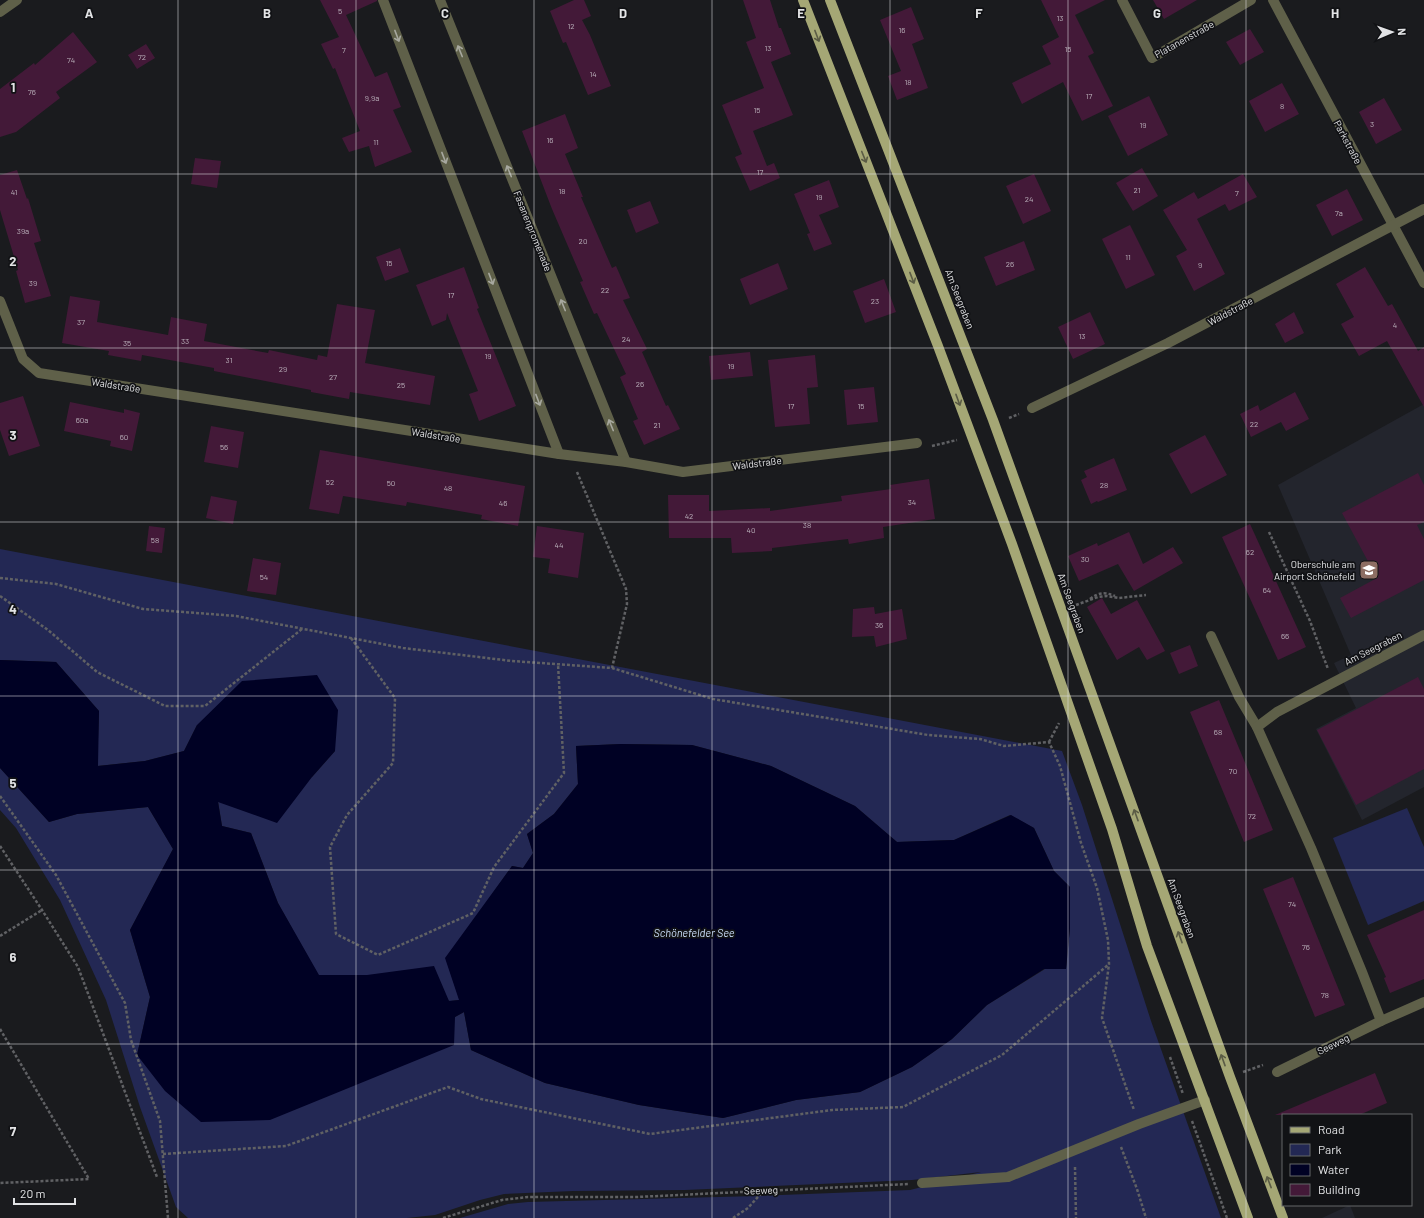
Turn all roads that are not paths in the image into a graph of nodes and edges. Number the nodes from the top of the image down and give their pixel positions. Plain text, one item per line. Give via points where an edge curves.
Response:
1 (16, 0) edge
2 (383, 0) edge
3 (440, 0) edge
4 (802, 0) edge
5 (830, 0) edge
6 (1122, 0) edge
7 (1251, 0) edge
8 (1273, 0) edge
9 (0, 12) edge
10 (1424, 209) edge
11 (1393, 226) junction
12 (1424, 283) edge
13 (0, 301) edge
14 (1032, 408) dead end
15 (918, 443) dead end
16 (559, 454) junction
17 (626, 462) junction
18 (1424, 635) edge
19 (1211, 636) dead end
20 (1257, 727) junction
21 (1424, 1002) edge
22 (1381, 1021) junction
23 (1277, 1072) road end
24 (1206, 1100) junction
25 (922, 1183) road end
26 (1248, 1218) edge
27 (1283, 1218) edge

1 - 9 street
2 -> 16 street
17 -> 3 street, Fasanenpromenade
4 -> 24 main road via 938,346 1012,544 1110,822 1147,946
27 -> 5 main road, Am Seegraben via 996,428
6 - 7 street, Platanenstraße via 1152,58
8 - 11 street, Parkstraße
10 - 11 street, Waldstraße
11 - 12 street, Parkstraße
11 - 14 street, Waldstraße via 1168,343
13 - 16 street, Waldstraße via 23,359 39,373
15 - 17 street, Waldstraße via 683,472
16 - 17 street, Waldstraße
18 - 20 street, Am Seegraben via 1277,712
19 - 20 street via 1239,697
20 - 22 street via 1312,848
21 - 22 street, Seeweg
22 - 23 street, Seeweg
24 - 25 street via 1008,1177
24 - 26 main road

